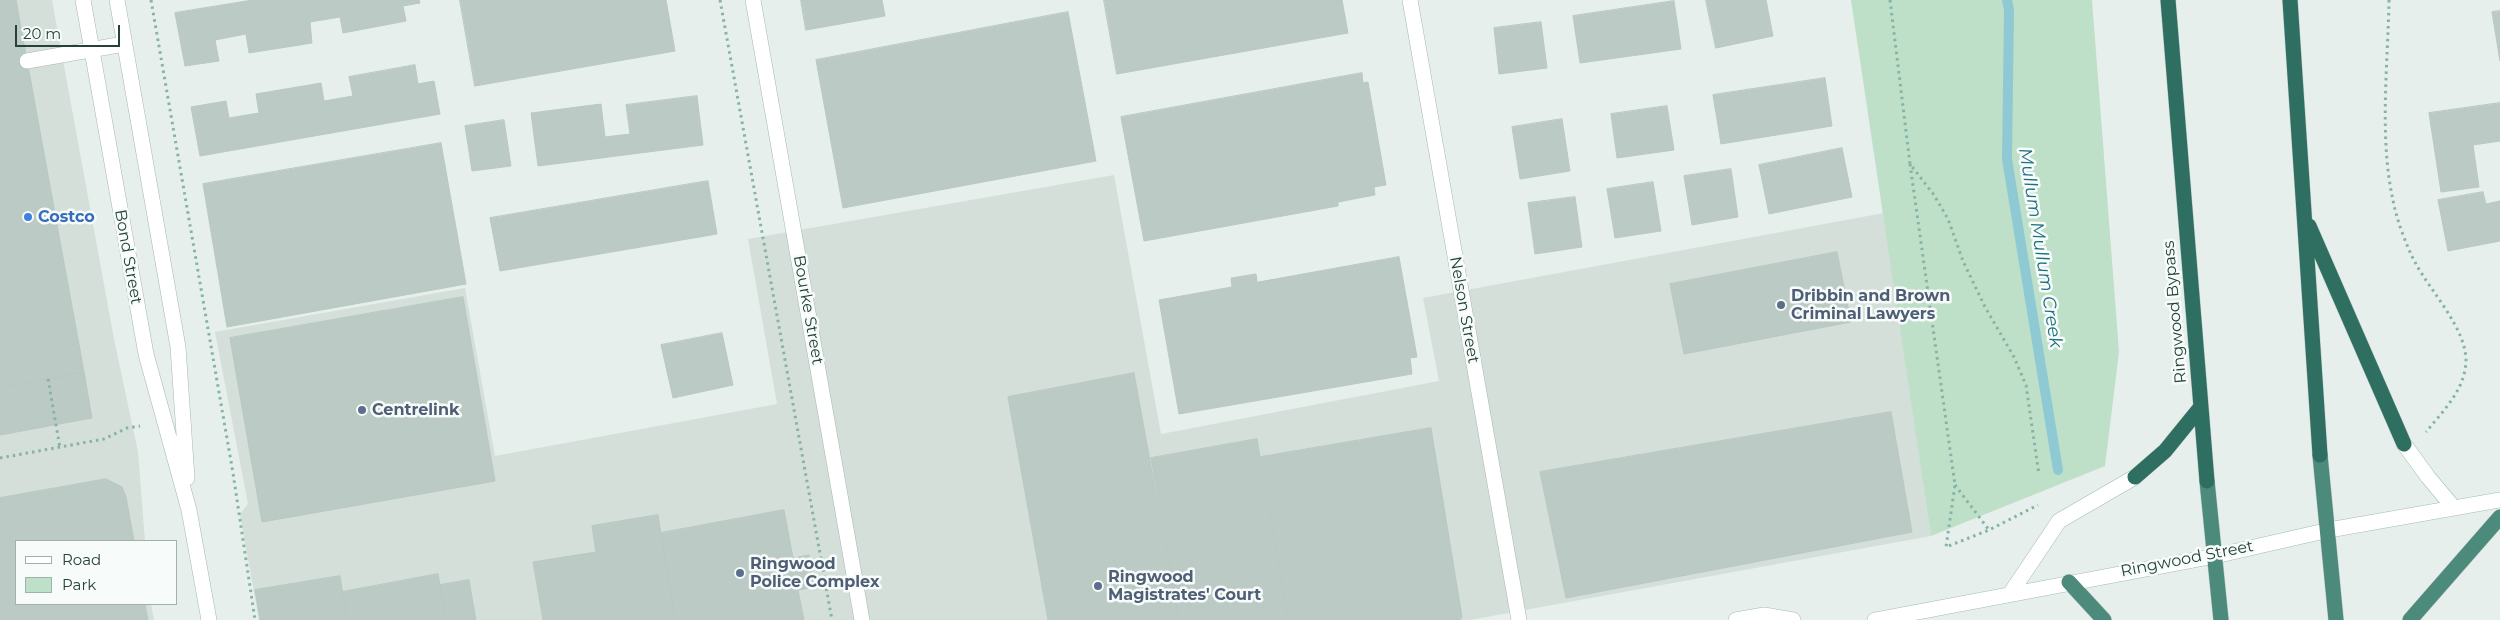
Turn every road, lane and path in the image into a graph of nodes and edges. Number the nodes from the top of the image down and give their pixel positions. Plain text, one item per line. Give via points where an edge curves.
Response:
1 (83, 0) edge
2 (117, 0) edge
3 (151, 0) edge
4 (720, 0) edge
5 (753, 0) edge
6 (1410, 0) edge
7 (1890, 0) edge
8 (2168, 0) edge
9 (2290, 0) edge
10 (2389, 0) edge
11 (124, 44) junction
12 (92, 50) junction
13 (27, 61) dead end
14 (1910, 164) junction
15 (2305, 216) junction
16 (48, 379) dead end
17 (2200, 408) junction
18 (142, 426) dead end
19 (2404, 444) junction
20 (60, 448) junction
21 (0, 458) edge
22 (2039, 475) dead end
23 (2135, 477) joint
24 (1954, 485) junction
25 (2500, 500) edge
26 (2454, 508) junction
27 (189, 510) junction
28 (2500, 517) edge
29 (1989, 530) dead end
30 (2329, 530) junction
31 (1946, 546) dead end
32 (2215, 556) junction
33 (2069, 582) junction
34 (2010, 594) junction
35 (209, 620) edge
36 (255, 620) edge
37 (832, 620) edge
38 (862, 620) edge
39 (1519, 620) edge
40 (1736, 620) edge
41 (1793, 620) edge
42 (1875, 620) edge
43 (2104, 620) edge
44 (2221, 620) edge
45 (2336, 620) edge
46 (2410, 620) edge

1 - 12 street, Bond Street
2 - 11 street, Bond Street
3 - 36 path via 233,473
4 - 37 path
5 - 38 street, Bourke Street
6 - 39 street, Nelson Street
7 - 14 path
8 - 17 highway, Ringwood Bypass
9 - 15 highway
10 - 19 path via 2387,160 2393,201 2416,263 2459,333 2466,360 2462,380 2452,400 2424,434
11 - 12 street
11 - 27 street, Bond Street via 178,347
12 - 13 street
12 - 27 street, Bond Street via 146,354
14 - 22 path via 1948,218 1963,261 2014,356 2026,385
14 - 24 path
15 - 19 highway
15 - 30 highway via 2320,455
16 - 20 path
17 - 23 highway via 2165,451
17 - 32 highway, Ringwood Bypass
18 - 20 path via 127,428 104,439
19 - 26 street
20 - 21 path
23 - 34 street via 2059,520
24 - 29 path
24 - 31 path
25 - 26 street, Ringwood Street
26 - 30 street, Ringwood Street
27 - 35 street, Bond Street
28 - 46 highway
30 - 32 street, Ringwood Street
30 - 45 highway
32 - 33 street, Ringwood Street
32 - 44 highway, Ringwood Bypass
33 - 34 street, Ringwood Street
33 - 43 highway
34 - 42 street, Ringwood Street
40 - 41 street via 1764,615

